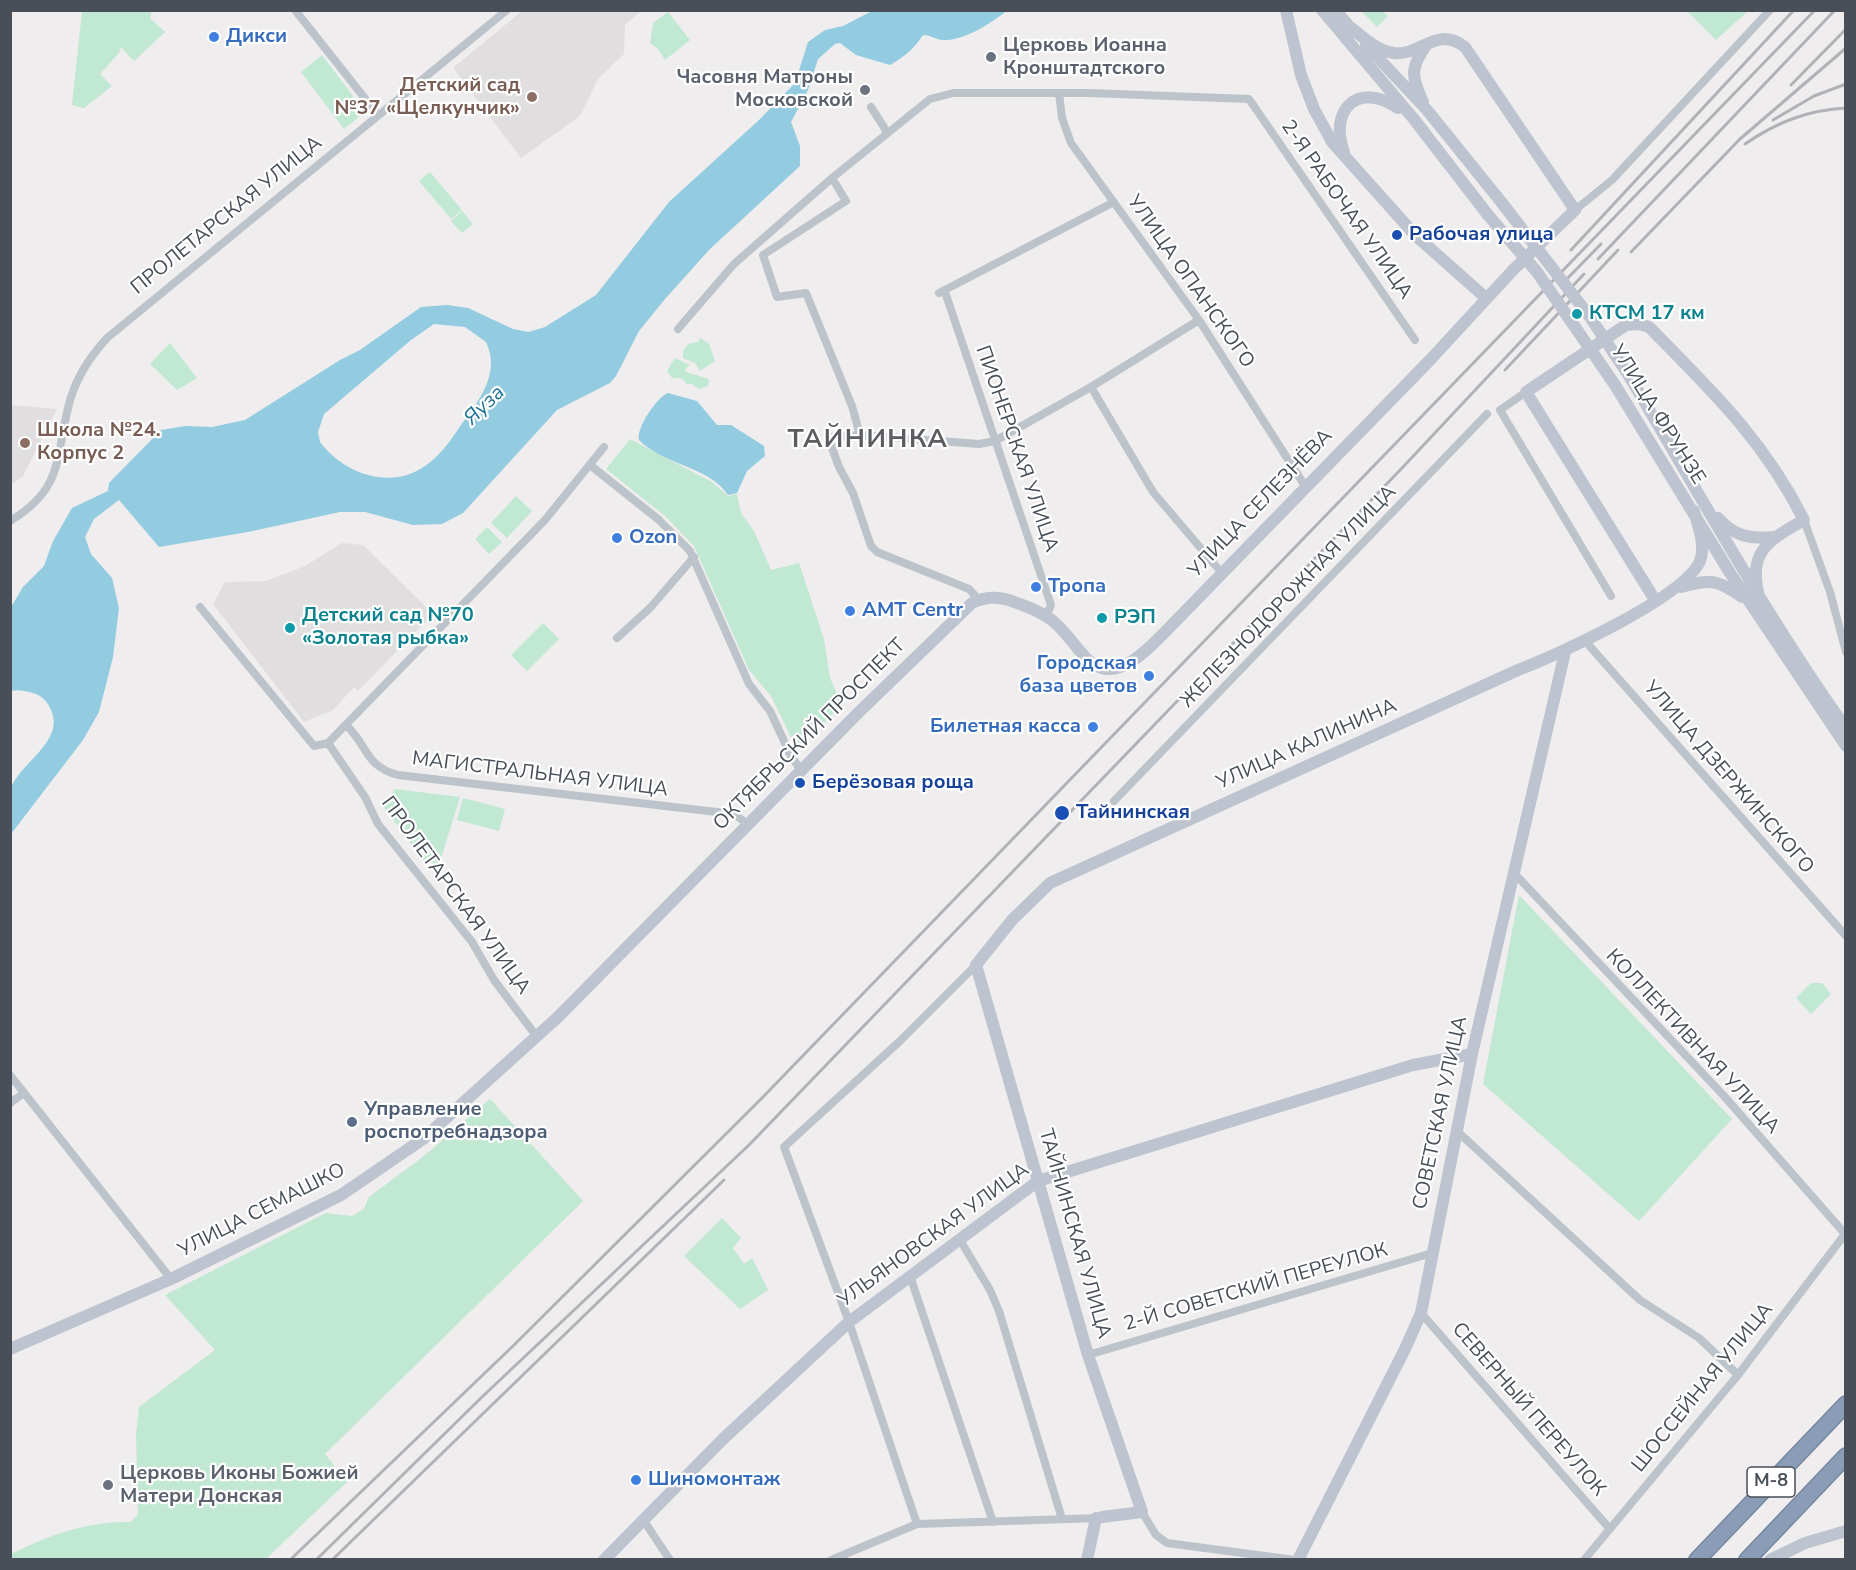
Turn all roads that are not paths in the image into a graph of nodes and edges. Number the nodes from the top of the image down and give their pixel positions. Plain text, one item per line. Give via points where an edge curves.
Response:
1 (295, 10) edge
2 (507, 10) edge
3 (1286, 10) edge
4 (1322, 10) edge
5 (1335, 10) edge
6 (1770, 10) edge
7 (1350, 27) junction
8 (1427, 43) junction
9 (1059, 93) junction
10 (871, 107) dead end
11 (1427, 110) junction
12 (378, 115) junction
13 (1413, 118) junction
14 (887, 132) junction
15 (1345, 156) junction
16 (832, 178) junction
17 (1114, 202) junction
18 (1575, 210) junction
19 (1486, 298) junction
20 (1199, 320) junction
21 (678, 329) dead end
22 (1415, 340) dead end
23 (1091, 387) junction
24 (1526, 392) junction
25 (1487, 414) dead end
26 (860, 435) junction
27 (995, 441) junction
28 (604, 447) dead end
29 (590, 465) junction
30 (1305, 486) junction
31 (1707, 506) junction
32 (1694, 511) junction
33 (1804, 520) junction
34 (10, 521) edge
35 (1774, 537) junction
36 (694, 557) junction
37 (1221, 572) junction
38 (1677, 588) junction
39 (1611, 596) dead end
40 (979, 600) junction
41 (1655, 600) junction
42 (1755, 602) junction
43 (200, 607) dead end
44 (1046, 617) junction
45 (618, 638) dead end
46 (1586, 642) junction
47 (1565, 652) junction
48 (1845, 652) edge
49 (347, 726) junction
50 (1842, 727) edge
51 (328, 743) junction
52 (1845, 747) edge
53 (802, 771) junction
54 (1114, 801) dead end
55 (749, 825) junction
56 (1513, 872) junction
57 (1845, 936) edge
58 (976, 966) junction
59 (558, 1017) joint
60 (537, 1037) junction
61 (1472, 1054) junction
62 (10, 1075) edge
63 (24, 1093) junction
64 (10, 1103) edge
65 (1458, 1132) junction
66 (1038, 1181) junction
67 (1845, 1235) edge
68 (960, 1240) junction
69 (1432, 1253) junction
70 (910, 1276) junction
71 (171, 1279) junction
72 (1421, 1313) junction
73 (849, 1322) junction
74 (10, 1349) edge
75 (1088, 1355) junction
76 (1738, 1375) junction
77 (1845, 1404) edge
78 (1845, 1456) edge
79 (1142, 1512) junction
80 (1099, 1518) junction
81 (1062, 1519) junction
82 (644, 1521) junction
83 (993, 1522) junction
84 (917, 1524) junction
85 (1609, 1528) junction
86 (1845, 1531) edge
87 (604, 1560) edge
88 (670, 1560) edge
89 (831, 1560) edge
90 (1087, 1560) edge
91 (1296, 1560) edge
92 (1584, 1560) edge
93 (1697, 1560) edge
94 (1747, 1560) edge
95 (1770, 1560) edge

1 - 12 street
2 - 12 street, ПРОЛЕТАРСКАЯ УЛИЦА
3 - 15 main road via 1293,48 1314,109 1332,142
4 - 13 main road, УЛИЦА ФРУНЗЕ
5 - 7 main road, УЛИЦА ФРУНЗЕ
6 - 18 street via 1612,180
7 - 8 main road via 1377,47 1394,53
7 - 11 main road, УЛИЦА ФРУНЗЕ
8 - 11 main road via 1413,71
8 - 18 main road via 1447,39 1465,47
9 - 14 street via 943,94 916,107
9 - 17 street, УЛИЦА ОПАНСКОГО via 1071,143
9 - 22 street, 2-Я РАБОЧАЯ УЛИЦА via 1249,99
10 - 14 street
11 - 31 main road, УЛИЦА ФРУНЗЕ, bridge via 1590,317
12 - 34 street, ПРОЛЕТАРСКАЯ УЛИЦА via 107,338 81,372 50,485 35,503
13 - 15 main road via 1383,99 1356,100 1339,121 1338,135
13 - 32 main road, УЛИЦА ФРУНЗЕ, bridge via 1537,272 1615,385
14 - 16 street
15 - 19 main road via 1416,236
16 - 21 street via 734,264
16 - 26 street via 846,201 763,255 777,297 806,293
17 - 20 street, УЛИЦА ОПАНСКОГО
17 - 27 street, ПИОНЕРСКАЯ УЛИЦА via 942,292
18 - 19 main road, УЛИЦА СЕЛЕЗНЁВА
19 - 30 main road, УЛИЦА СЕЛЕЗНЁВА
20 - 23 street
20 - 30 street, УЛИЦА ОПАНСКОГО
23 - 27 street
23 - 37 street via 1153,492
24 - 33 main road via 1626,325 1647,326 1750,433 1771,461
24 - 39 street via 1500,410
24 - 41 main road
25 - 54 street, ЖЕЛЕЗНОДОРОЖНАЯ УЛИЦА
26 - 27 street via 979,444
26 - 40 street via 828,437 873,549 969,589
27 - 44 street, ПИОНЕРСКАЯ УЛИЦА via 1051,605
28 - 29 street
29 - 36 street via 659,520
29 - 49 street via 544,520
30 - 37 main road, УЛИЦА СЕЛЕЗНЁВА
31 - 35 main road via 1738,535 1755,539
31 - 42 main road, УЛИЦА ФРУНЗЕ
32 - 38 main road via 1701,557 1694,572
32 - 42 main road, УЛИЦА ФРУНЗЕ
33 - 35 main road
33 - 48 street via 1830,592
35 - 42 main road via 1755,565
36 - 45 street
36 - 53 street via 750,684 770,711
37 - 44 main road, УЛИЦА СЕЛЕЗНЁВА via 1144,652 1131,663 1116,668 1094,664
38 - 41 main road, УЛИЦА КАЛИНИНА
38 - 42 main road via 1702,581 1717,582
40 - 44 main road via 1002,598
40 - 53 main road, ОКТЯБРЬСКИЙ ПРОСПЕКТ via 941,632
41 - 46 main road, УЛИЦА КАЛИНИНА
42 - 50 main road, УЛИЦА ФРУНЗЕ
43 - 51 street via 314,746
46 - 47 main road, УЛИЦА КАЛИНИНА
46 - 57 street, УЛИЦА ДЗЕРЖИНСКОГО
47 - 56 main road, СОВЕТСКАЯ УЛИЦА
47 - 58 main road, УЛИЦА КАЛИНИНА via 1050,883 1012,920
49 - 51 street
49 - 55 street, МАГИСТРАЛЬНАЯ УЛИЦА via 360,739 370,761 398,776 734,814
50 - 52 main road, УЛИЦА ФРУНЗЕ
51 - 60 street, ПРОЛЕТАРСКАЯ УЛИЦА via 362,792 378,824 472,942 494,980
53 - 55 main road, ОКТЯБРЬСКИЙ ПРОСПЕКТ
55 - 59 main road, ОКТЯБРЬСКИЙ ПРОСПЕКТ
56 - 61 main road, СОВЕТСКАЯ УЛИЦА
56 - 67 street, КОЛЛЕКТИВНАЯ УЛИЦА via 1724,1095
58 - 66 main road, ТАЙНИНСКАЯ УЛИЦА
58 - 73 street via 784,1147
59 - 60 main road, УЛИЦА СЕМАШКО
60 - 71 main road, УЛИЦА СЕМАШКО via 438,1127 364,1180
61 - 65 main road, СОВЕТСКАЯ УЛИЦА
61 - 66 main road, УЛЬЯНОВСКАЯ УЛИЦА via 1413,1065
62 - 63 street
63 - 64 street
63 - 71 street
65 - 69 main road, СОВЕТСКАЯ УЛИЦА
65 - 76 street via 1641,1300 1699,1338
66 - 68 main road, УЛЬЯНОВСКАЯ УЛИЦА
66 - 75 main road, ТАЙНИНСКАЯ УЛИЦА
67 - 76 street, ШОССЕЙНАЯ УЛИЦА
68 - 70 main road, УЛЬЯНОВСКАЯ УЛИЦА
68 - 81 street via 999,1311
69 - 72 main road, СОВЕТСКАЯ УЛИЦА
69 - 75 street, 2-Й СОВЕТСКИЙ ПЕРЕУЛОК
70 - 73 main road, УЛЬЯНОВСКАЯ УЛИЦА
70 - 83 street
71 - 74 main road, УЛИЦА СЕМАШКО
72 - 85 street, СЕВЕРНЫЙ ПЕРЕУЛОК
72 - 91 main road, СОВЕТСКАЯ УЛИЦА
73 - 82 main road, УЛЬЯНОВСКАЯ УЛИЦА via 723,1439
73 - 84 street
75 - 79 main road, ТАЙНИНСКАЯ УЛИЦА
76 - 85 street, ШОССЕЙНАЯ УЛИЦА
77 - 93 highway, М-8
78 - 94 highway, М-8
79 - 80 main road
79 - 91 street via 1156,1535 1167,1543
80 - 81 street
80 - 90 main road
81 - 83 street
82 - 87 main road, УЛЬЯНОВСКАЯ УЛИЦА
82 - 88 street
83 - 84 street
84 - 89 street
85 - 92 street, ШОССЕЙНАЯ УЛИЦА
86 - 95 main road via 1805,1543

